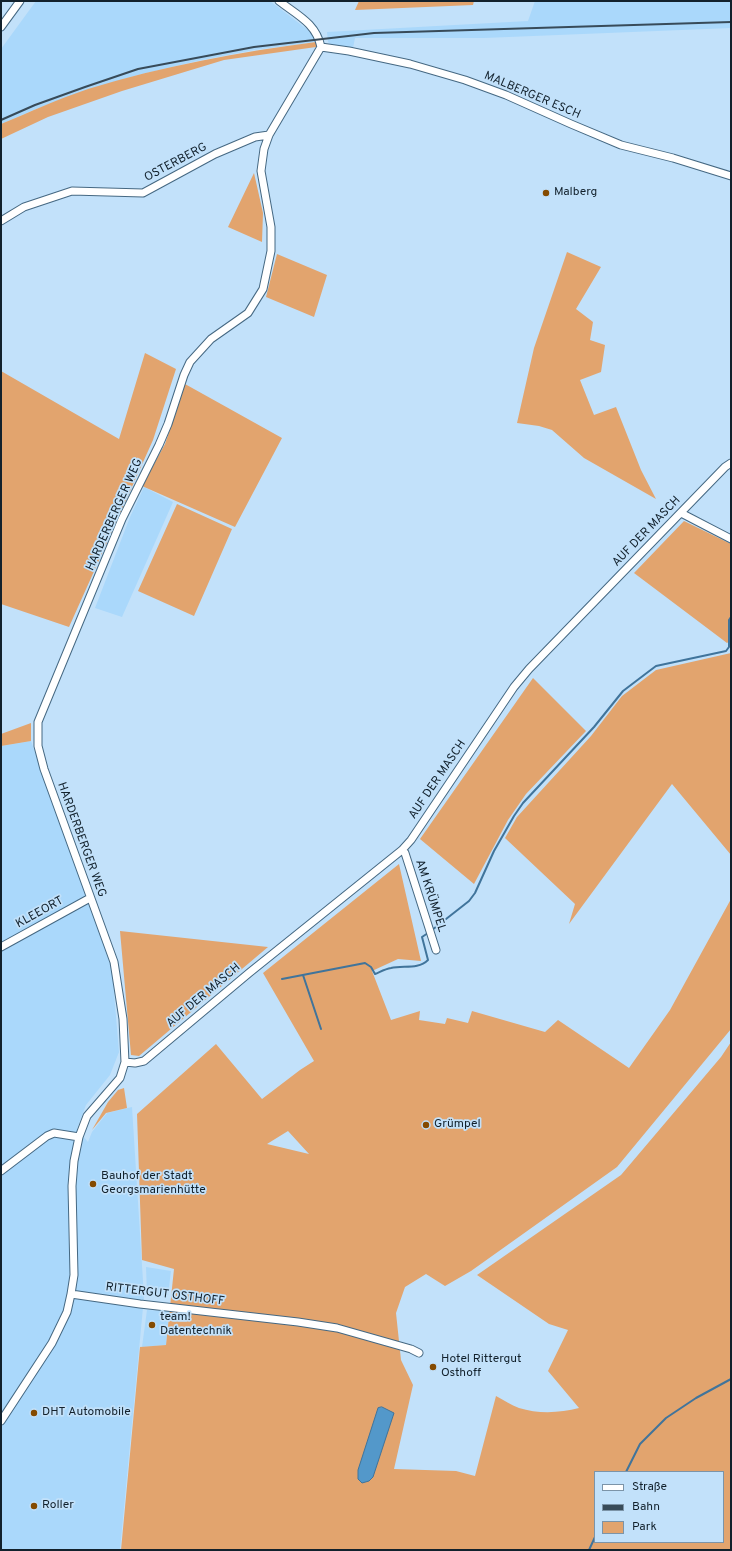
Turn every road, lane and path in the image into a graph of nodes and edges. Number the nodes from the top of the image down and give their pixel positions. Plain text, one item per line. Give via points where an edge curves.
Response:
1 (20, 1) edge
2 (279, 1) edge
3 (1, 27) edge
4 (321, 47) junction
5 (269, 135) junction
6 (731, 176) edge
7 (1, 221) edge
8 (731, 463) edge
9 (681, 513) junction
10 (731, 539) edge
11 (402, 850) junction
12 (90, 898) junction
13 (1, 947) edge
14 (436, 950) dead end
15 (125, 1062) junction
16 (79, 1136) junction
17 (1, 1171) edge
18 (71, 1294) junction
19 (418, 1353) dead end
20 (1, 1421) edge

1 - 3 street
2 - 4 street via 309,23 316,31
4 - 5 street, HARDERBERGER WEG
4 - 6 street, MALBERGER ESCH via 410,64 465,80 621,145
5 - 7 street, OSTERBERG via 255,137 215,154 143,193 72,191 24,206
5 - 12 street, HARDERBERGER WEG via 261,171 271,227 271,251 263,288 248,313 211,338 190,362 160,445 122,520 38,722 38,746 44,770
8 - 9 street, AUF DER MASCH
9 - 10 street
9 - 11 street, AUF DER MASCH via 514,687
11 - 14 street, AM KRÜMPEL
11 - 15 street, AUF DER MASCH via 144,1061
12 - 13 street, KLEEORT
12 - 15 street, HARDERBERGER WEG via 114,962 123,1019
15 - 16 street via 120,1078 87,1116
16 - 17 street via 54,1133 47,1136
16 - 18 street via 72,1186 74,1275
18 - 19 street, RITTERGUT OSTHOFF via 337,1328
18 - 20 street via 67,1312 56,1336

